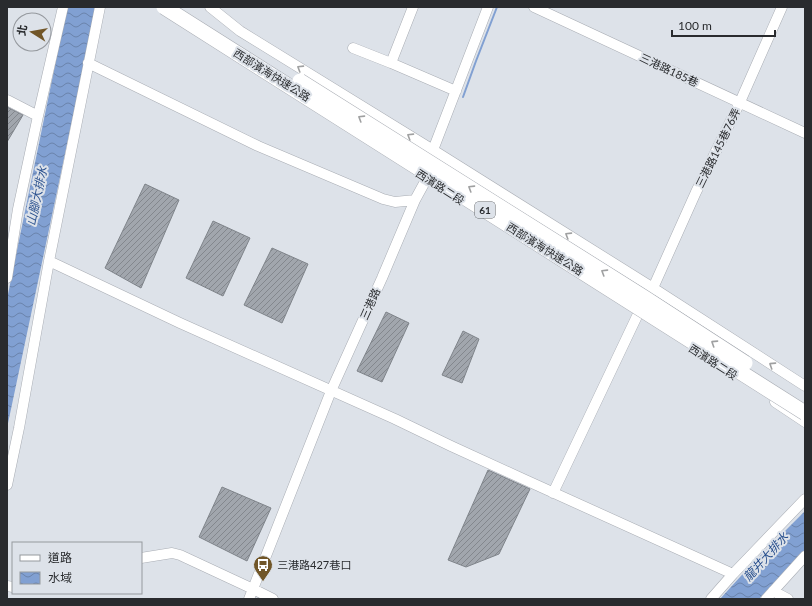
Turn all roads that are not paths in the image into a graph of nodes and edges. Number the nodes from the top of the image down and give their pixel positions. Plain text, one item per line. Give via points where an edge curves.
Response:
1 (63, 7) edge
2 (100, 7) edge
3 (154, 7) edge
4 (164, 7) edge
5 (183, 7) edge
6 (210, 7) edge
7 (413, 7) edge
8 (488, 7) edge
9 (534, 7) edge
10 (782, 7) edge
11 (353, 48) dead end
12 (88, 63) junction
13 (391, 63) junction
14 (456, 91) junction
15 (7, 100) edge
16 (740, 102) junction
17 (38, 116) junction
18 (805, 131) edge
19 (433, 150) junction
20 (427, 178) junction
21 (415, 200) junction
22 (49, 261) junction
23 (7, 278) edge
24 (653, 288) junction
25 (638, 314) junction
26 (805, 386) edge
27 (331, 391) junction
28 (805, 402) edge
29 (805, 413) edge
30 (805, 422) edge
31 (7, 485) edge
32 (553, 493) junction
33 (805, 499) edge
34 (805, 556) edge
35 (142, 558) edge
36 (733, 574) junction
37 (253, 588) junction
38 (769, 595) edge
39 (249, 599) edge
40 (274, 599) edge
41 (710, 599) edge
42 (788, 599) edge

1 - 17 street
2 - 12 street
3 - 20 street, 西濱路二段
4 - 29 highway, 西部濱海快速公路 / 61, bridge
28 -> 5 highway, 西部濱海快速公路 / 61, bridge via 625,285
19 -> 6 street via 240,31
7 - 13 street
8 - 14 street, 三港路
9 - 16 street, 三港路185巷
10 - 16 street, 三港路145巷76弄
11 - 13 street
12 - 21 street via 258,146 383,199 395,202
12 - 22 street
13 - 14 street
14 - 19 street, 三港路
15 - 17 street
16 - 18 street, 三港路185巷
16 - 24 street, 三港路145巷76弄
17 - 23 street via 18,209
19 - 20 street, 三港路
24 -> 19 street
20 - 21 street, 三港路
20 - 25 street, 西濱路二段
21 - 27 street, 三港路
22 - 27 street
22 - 31 street
24 - 25 street, 三港路145巷76弄
26 -> 24 street
25 - 30 street, 西濱路二段
25 - 32 street, 三港路145巷76弄
27 - 32 street
27 - 37 street, 三港路
32 - 36 street
33 - 36 street
34 - 38 street
35 - 37 street via 172,553 180,555
36 - 41 street
37 - 39 street, 三港路
37 - 40 street
38 - 42 street

